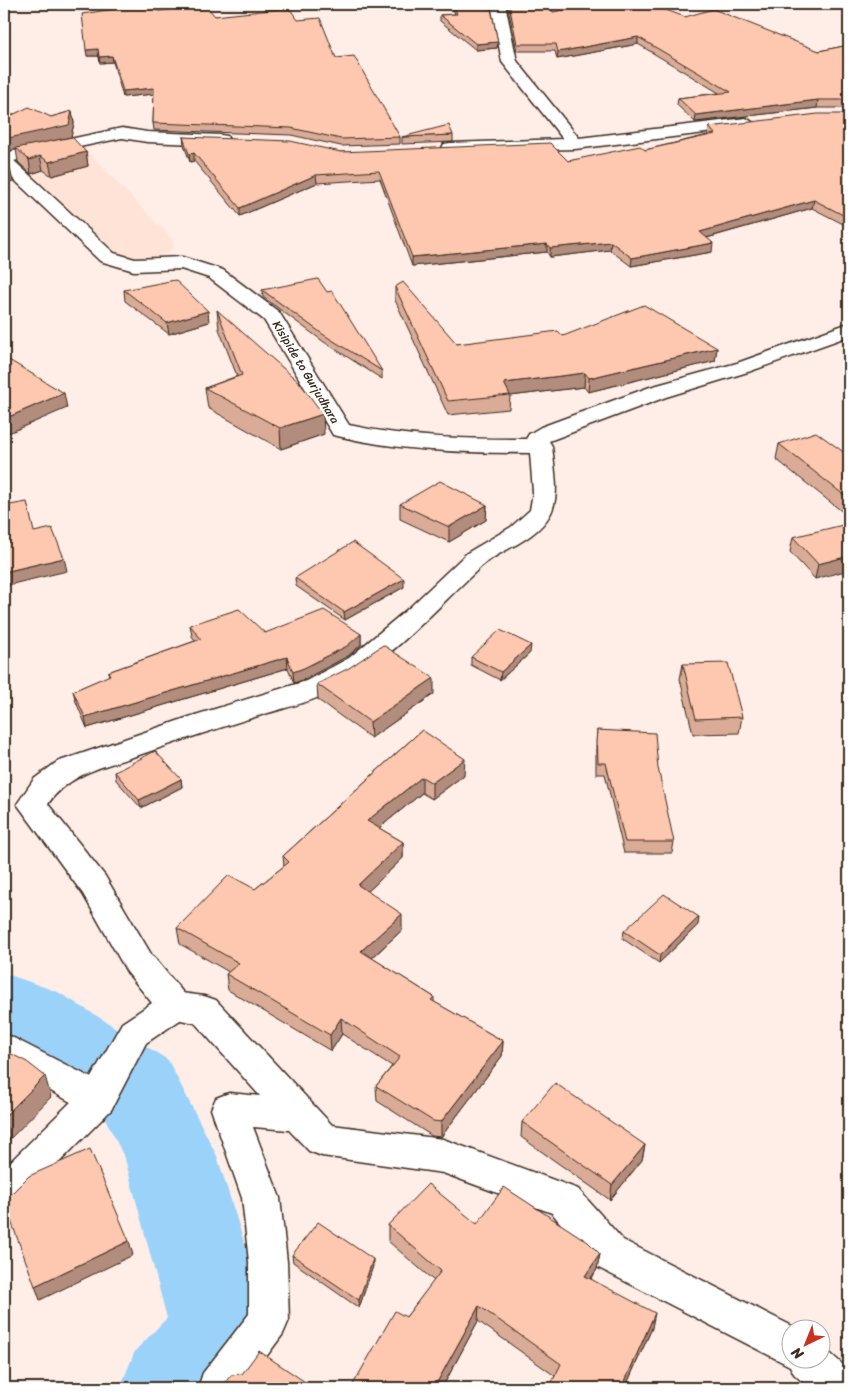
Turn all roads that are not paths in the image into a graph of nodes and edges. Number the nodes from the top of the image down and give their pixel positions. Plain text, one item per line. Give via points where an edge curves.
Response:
1 (498, 4) edge
2 (759, 122) edge
3 (234, 140) edge
4 (575, 144) junction
5 (431, 148) edge
6 (4, 159) edge
7 (849, 329) edge
8 (541, 446) junction
9 (174, 1006) junction
10 (4, 1048) edge
11 (98, 1098) junction
12 (322, 1140) junction
13 (4, 1193) edge
14 (780, 1341) edge
15 (819, 1370) edge
16 (218, 1388) edge
17 (839, 1388) edge

1 - 4 street via 510,62
2 - 4 street
3 - 6 street via 122,133
4 - 5 street
6 - 8 street, Kisipide to Gurjudhara via 107,257 134,265 182,263 216,274 272,316 341,430 384,438 476,446
7 - 8 street via 549,432 537,439
8 - 9 street via 545,492 541,512 520,532 476,558 359,664 316,688 67,769 44,786 32,804 94,885 139,963
9 - 11 street via 134,1033
9 - 12 street via 204,1010
10 - 11 street
11 - 13 street
12 - 14 street via 443,1156 565,1201 609,1253
12 - 16 street via 298,1115 229,1109 261,1198 268,1262 268,1320
15 - 17 street

